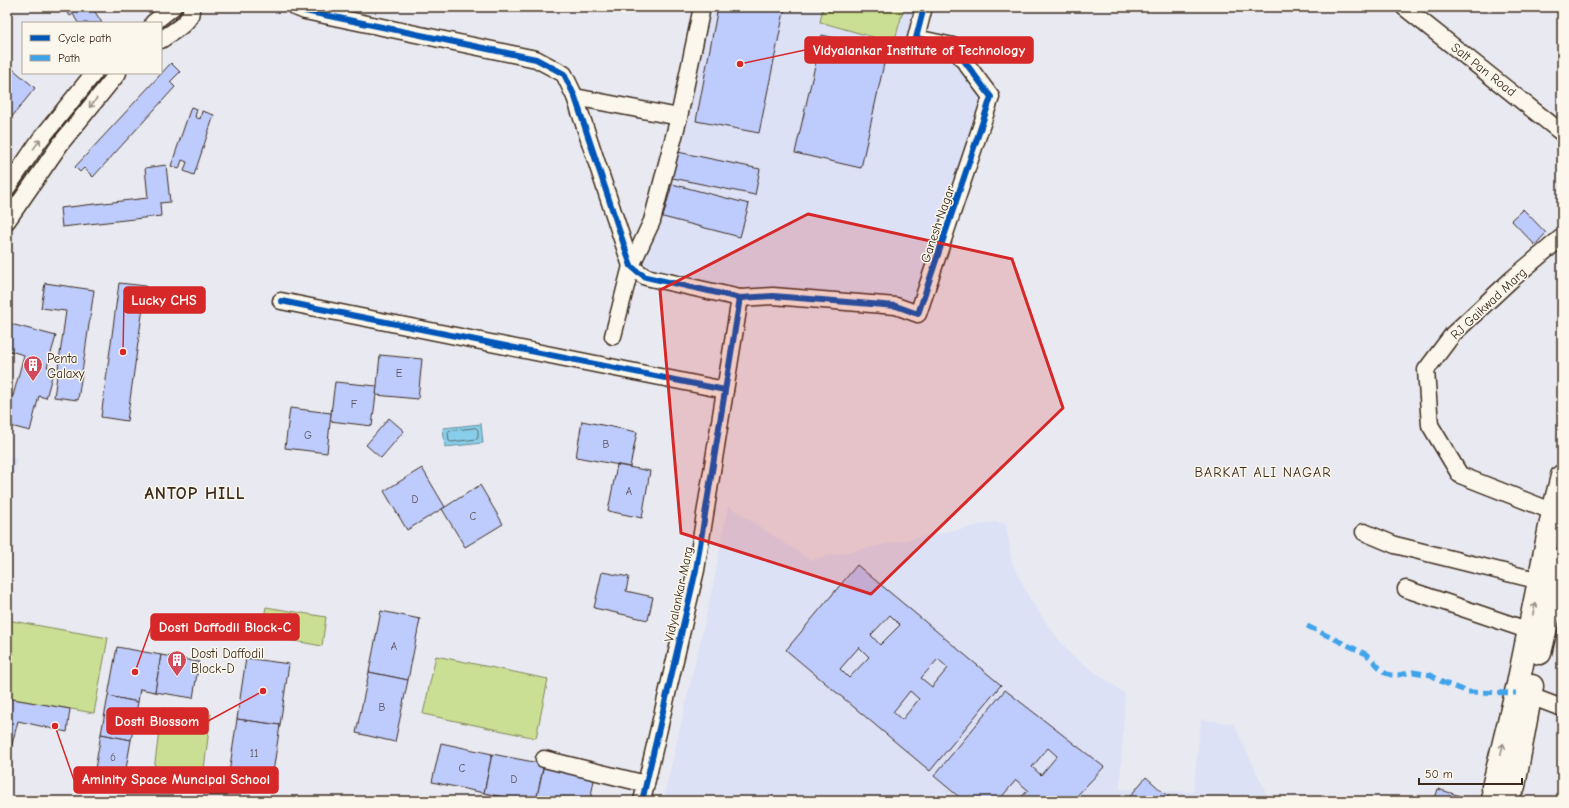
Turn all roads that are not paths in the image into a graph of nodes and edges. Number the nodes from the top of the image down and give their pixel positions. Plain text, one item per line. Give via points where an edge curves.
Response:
1 (173, 7) edge
2 (191, 7) edge
3 (702, 7) edge
4 (924, 7) edge
5 (1404, 7) edge
6 (302, 8) edge
7 (155, 22) edge
8 (162, 39) edge
9 (93, 74) edge
10 (117, 74) edge
11 (575, 97) junction
12 (679, 117) junction
13 (1562, 133) edge
14 (21, 166) junction
15 (36, 179) junction
16 (7, 188) edge
17 (7, 221) edge
18 (1562, 237) edge
19 (631, 266) junction
20 (740, 298) junction
21 (281, 301) dead end
22 (613, 336) dead end
23 (725, 390) junction
24 (1562, 476) edge
25 (1558, 514) edge
26 (1364, 532) dead end
27 (1562, 560) edge
28 (1540, 581) junction
29 (1406, 588) dead end
30 (1530, 630) junction
31 (1530, 696) junction
32 (1562, 708) edge
33 (544, 759) dead end
34 (646, 784) junction
35 (642, 801) edge
36 (1494, 801) edge
37 (1502, 801) edge

1 - 7 street
2 - 8 street via 188,20
3 - 12 street
4 - 20 street, Ganesh Nagar via 916,38 953,46 991,97 918,314 896,306 773,296
5 - 13 street, Salt Pan Road
6 - 11 street via 536,59 564,74
14 -> 9 street
10 -> 15 street via 61,143
11 - 12 street
11 - 19 street
12 - 19 street via 652,221
14 - 15 street
14 - 16 street
15 - 17 street
18 - 25 street, RJ Gaikwad Marg via 1453,334 1426,370 1430,425 1460,474
19 - 20 street via 646,277
19 - 22 street
20 - 23 street, Vidyalankar Marg
21 - 23 street
23 - 34 street, Vidyalankar Marg via 696,570
24 - 25 main road
25 - 28 main road
26 - 28 street via 1395,545
27 - 31 main road
30 -> 28 main road
29 - 30 street
36 -> 30 main road via 1493,787
31 - 32 street
31 - 37 main road via 1514,786
33 - 34 street
34 - 35 street, Vidyalankar Marg

